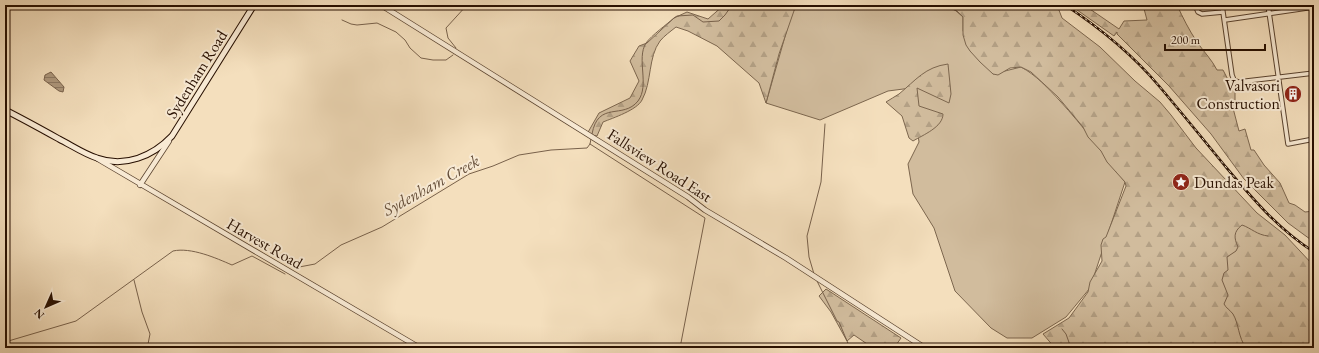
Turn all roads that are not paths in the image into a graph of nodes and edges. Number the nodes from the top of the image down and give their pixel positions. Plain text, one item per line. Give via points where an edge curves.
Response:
1 (254, 5) edge
2 (381, 5) edge
3 (1195, 5) edge
4 (1222, 5) edge
5 (1268, 5) edge
6 (1314, 7) edge
7 (1224, 12) junction
8 (1269, 13) junction
9 (1225, 20) junction
10 (1314, 73) edge
11 (1278, 78) junction
12 (5, 110) edge
13 (172, 136) junction
14 (1314, 139) edge
15 (98, 159) junction
16 (140, 185) junction
17 (420, 348) edge
18 (925, 348) edge

1 - 13 main road, Sydenham Road
2 - 18 street, Fallsview Road East
3 - 7 street via 1202,14
4 - 7 street
5 - 8 street
6 - 8 street
7 - 9 street
8 - 9 street
8 - 11 street
9 - 11 street via 1234,80 1238,82
10 - 11 street
11 - 14 street via 1288,144
12 - 15 main road, Sydenham Road
13 - 15 main road, Sydenham Road via 156,151 140,158 120,161
13 - 16 street, Sydenham Road
15 - 16 street, Harvest Road
16 - 17 street, Harvest Road

